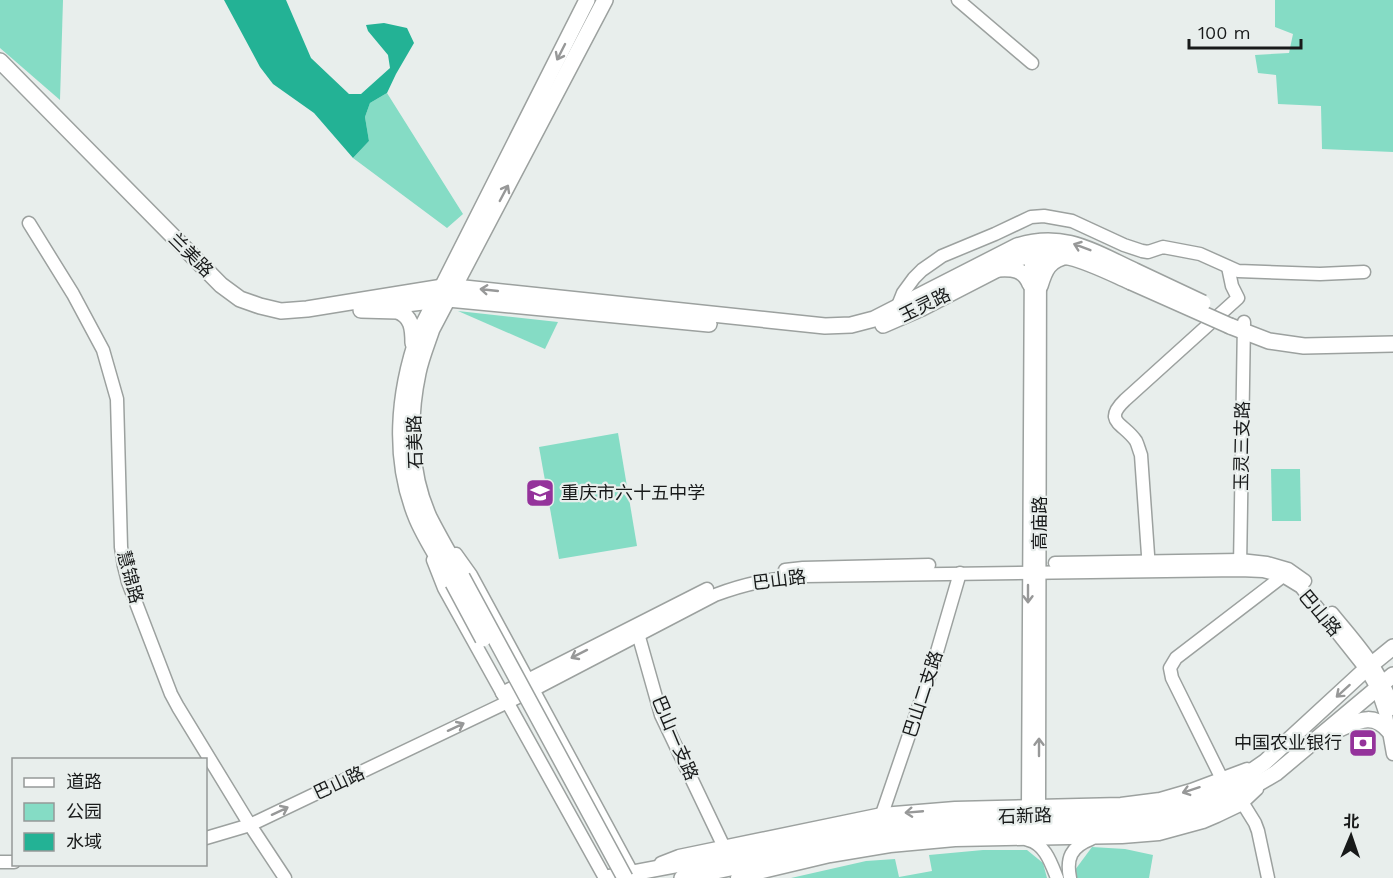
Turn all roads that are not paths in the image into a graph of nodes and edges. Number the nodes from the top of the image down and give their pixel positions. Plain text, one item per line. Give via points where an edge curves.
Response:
1 (587, 0) edge
2 (605, 0) edge
3 (958, 0) edge
4 (0, 61) edge
5 (1032, 63) dead end
6 (0, 73) edge
7 (30, 223) dead end
8 (1035, 247) junction
9 (1068, 256) junction
10 (1228, 267) junction
11 (998, 269) junction
12 (1364, 272) dead end
13 (1133, 276) junction
14 (1035, 285) junction
15 (445, 293) junction
16 (897, 308) junction
17 (361, 310) junction
18 (1237, 324) junction
19 (824, 331) junction
20 (1393, 335) edge
21 (1393, 344) edge
22 (413, 350) junction
23 (423, 517) junction
24 (1240, 565) junction
25 (1149, 566) junction
26 (1034, 568) junction
27 (960, 573) junction
28 (1283, 576) junction
29 (457, 580) junction
30 (637, 630) junction
31 (1391, 648) edge
32 (1370, 666) junction
33 (1385, 682) edge
34 (530, 685) junction
35 (505, 698) junction
36 (1392, 703) edge
37 (1389, 731) junction
38 (1318, 737) junction
39 (1393, 754) edge
40 (1270, 767) junction
41 (1222, 779) junction
42 (1242, 802) junction
43 (1033, 806) junction
44 (882, 814) junction
45 (250, 825) junction
46 (207, 837) edge
47 (1018, 838) junction
48 (1094, 838) junction
49 (724, 847) junction
50 (631, 876) edge
51 (1063, 877) edge
52 (285, 878) edge
53 (605, 878) edge
54 (615, 878) edge
55 (682, 878) edge
56 (736, 878) edge
57 (1268, 878) edge

1 -> 15 main road, 石美路
15 -> 2 main road, 石美路
3 - 5 street
4 - 15 main road, 兰美路 via 221,285 240,299 281,311
6 - 17 main road, 兰美路 via 216,294 235,307 281,320
7 - 45 street, 慧锦路 via 104,350 117,399 122,547 128,582 171,694
8 - 9 main road, 玉灵路
8 - 11 main road, 玉灵路
13 -> 8 main road, 玉灵路 via 1083,246 1069,242
8 - 14 street, 高庙路
8 - 16 main road, 玉灵路 via 1017,246
9 - 13 main road, 玉灵路
9 - 14 main road via 1053,262
10 - 12 street via 1254,272
10 - 16 street via 1174,248 1142,251 1072,221 1031,217 942,256 914,278
10 - 25 street via 1238,298 1117,407 1114,414 1141,455
11 - 14 main road via 1023,272
11 - 19 main road, 玉灵路 via 875,328 852,334
13 - 18 main road, 玉灵路, bridge
14 - 26 street, 高庙路
15 - 17 main road, 兰美路
15 - 19 main road, 玉灵路
15 - 22 main road, 石美路 via 419,333
15 - 23 main road, 石美路 via 424,350 414,399 412,447
16 - 19 main road, 玉灵路 via 873,319
17 - 22 main road via 403,313 412,327
18 - 20 main road, 玉灵路 via 1305,337
18 - 21 main road, 玉灵路 via 1269,341 1304,346
18 - 24 street, 玉灵三支路
22 - 23 main road, 石美路 via 402,399 401,448 405,484
23 - 29 main road, 石美路
23 - 34 street via 471,575
23 - 35 street via 444,588
24 - 25 street, 巴山路
24 - 28 street, 巴山路
24 - 32 street, 巴山路 via 1267,563 1288,569 1307,582
25 - 26 street, 巴山路
26 - 27 street, 巴山路
26 - 30 street, 巴山路 via 771,571 710,588
26 - 43 street, 高庙路
27 - 30 street, 巴山路 via 772,579 715,595
27 - 44 street, 巴山二支路
28 - 32 street, 巴山路 via 1301,587
28 - 41 street via 1176,658 1170,668
29 - 50 main road, 石美路, bridge
29 - 54 main road, 石美路, bridge
30 - 34 street, 巴山路
30 - 49 street, 巴山一支路 via 661,715
31 - 32 main road, 石新路
32 - 33 street
32 -> 40 main road, 石新路
33 - 36 street
33 - 37 street via 1382,701
33 - 38 main road, 石新路
34 - 35 street, 巴山路
34 - 50 street
45 -> 35 street, 巴山路
35 - 53 street
37 - 38 main road via 1378,722 1363,720
37 - 39 street
38 - 40 main road, 石新路
40 - 41 street
40 - 42 street
40 - 50 main road, 石新路 via 1194,801 1161,811 1122,815 1039,814 882,826
40 - 55 main road, 石新路 via 1235,797 1201,813 1164,822 1124,827 953,830 888,837
41 -> 43 street via 1160,799
42 - 48 street via 1181,829
42 - 57 street via 1258,831
43 -> 44 street
44 - 49 street
45 - 46 street, 巴山路
45 - 52 street, 慧锦路
47 - 48 street
47 - 51 street via 1042,847
47 - 56 street via 890,846
48 - 51 street via 1083,842 1070,855
49 - 50 street via 679,856
50 - 53 main road, 石新路

